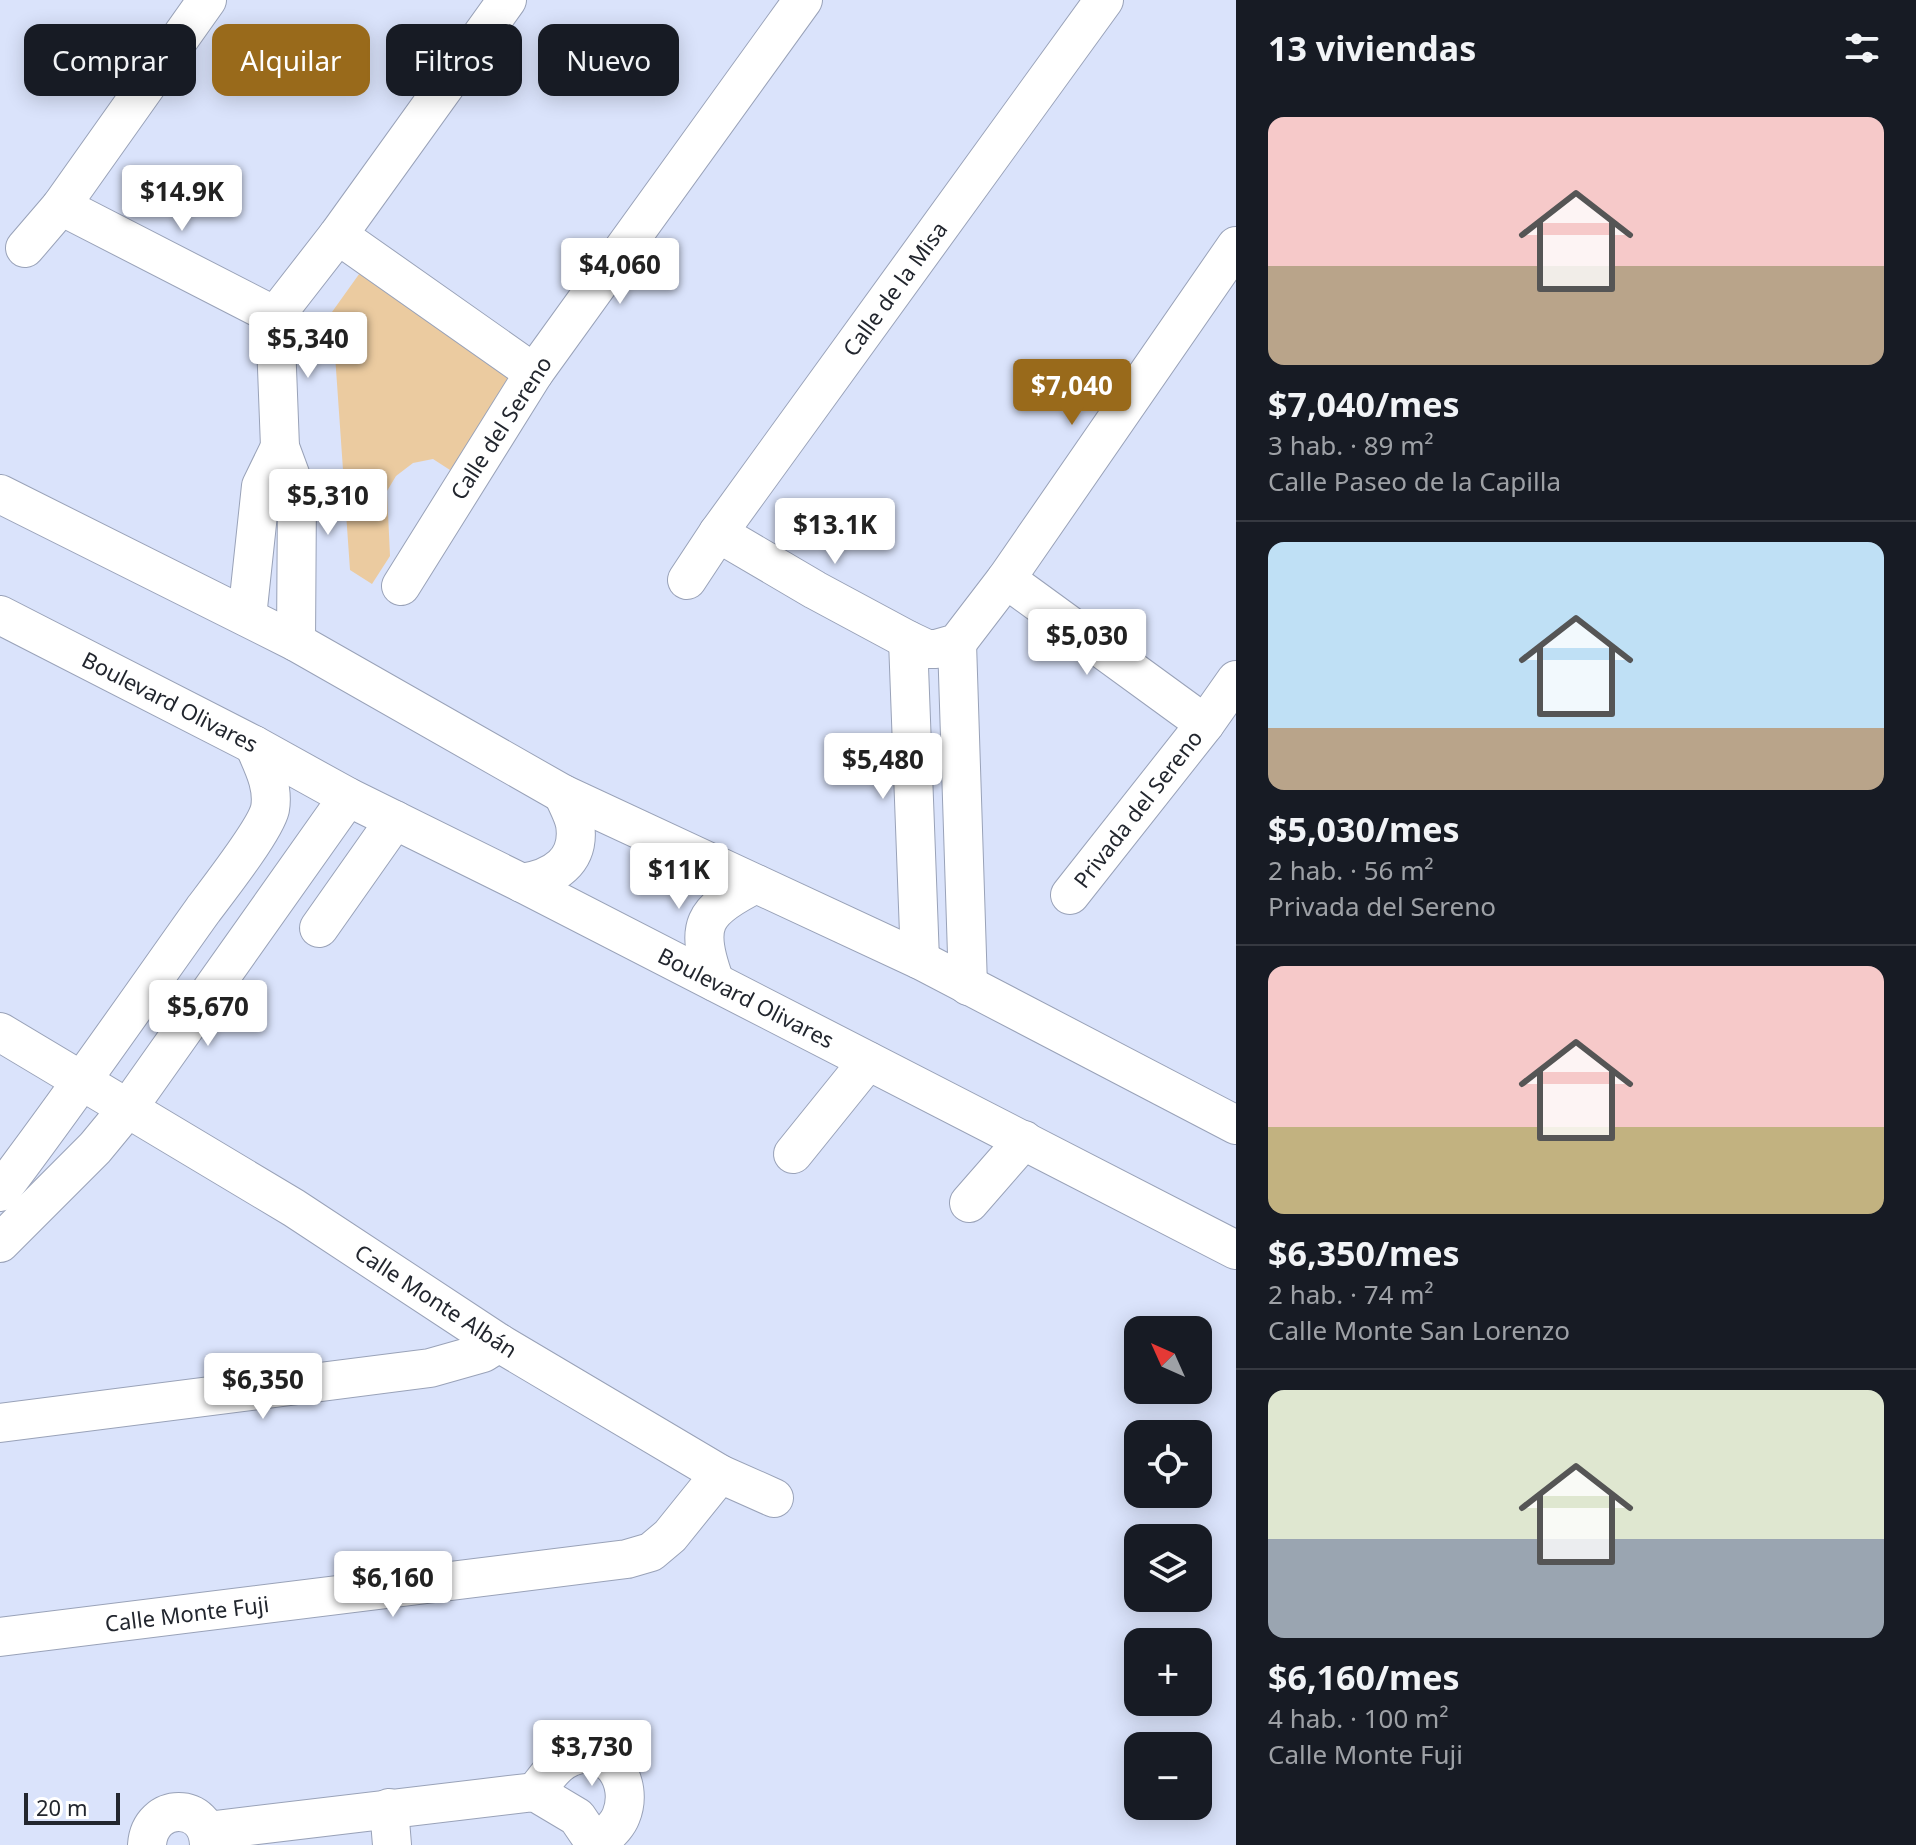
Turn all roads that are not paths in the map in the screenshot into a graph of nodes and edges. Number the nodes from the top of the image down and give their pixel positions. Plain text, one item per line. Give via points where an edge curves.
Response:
1 (207, 0) edge
2 (507, 0) edge
3 (803, 0) edge
4 (1104, 0) edge
5 (61, 206) junction
6 (338, 235) junction
7 (1236, 246) edge
8 (25, 248) dead end
9 (275, 316) junction
10 (534, 373) junction
11 (280, 447) junction
12 (0, 494) edge
13 (718, 533) junction
14 (1006, 579) junction
15 (687, 580) dead end
16 (401, 586) dead end
17 (0, 615) edge
18 (247, 617) junction
19 (296, 642) junction
20 (934, 644) junction
21 (1236, 680) edge
22 (1205, 724) junction
23 (254, 745) junction
24 (563, 794) junction
25 (348, 797) junction
26 (395, 820) junction
27 (522, 883) junction
28 (756, 884) junction
29 (1070, 895) dead end
30 (319, 928) dead end
31 (920, 960) junction
32 (715, 982) junction
33 (968, 986) junction
34 (0, 1032) edge
35 (868, 1061) junction
36 (103, 1094) junction
37 (1236, 1125) edge
38 (1024, 1140) junction
39 (793, 1154) dead end
40 (0, 1192) edge
41 (969, 1203) dead end
42 (0, 1243) edge
43 (1236, 1250) edge
44 (499, 1343) junction
45 (0, 1423) edge
46 (720, 1474) junction
47 (774, 1498) dead end
48 (0, 1637) edge
49 (535, 1792) junction
50 (391, 1827) edge
51 (208, 1838) edge
52 (147, 1845) edge
53 (597, 1845) edge

1 - 5 street
2 - 6 street
3 - 10 street, Calle del Sereno
4 - 13 street, Calle de la Misa
5 - 8 street
5 - 9 street
6 - 9 street
6 - 10 street
7 - 14 street
9 - 11 street
10 - 16 street, Calle del Sereno
11 - 18 street via 261,486
11 - 19 street via 297,493
12 - 18 street
13 - 15 street, Calle de la Misa
13 - 20 street via 815,590
14 - 20 street
14 - 22 street
17 - 23 street, Boulevard Olivares
18 - 19 street
19 - 24 street
20 - 31 street
20 - 33 street
21 - 22 street
22 - 29 street, Privada del Sereno
23 - 25 street, Boulevard Olivares
23 - 36 street via 272,790 269,813 212,898
24 - 27 street via 574,822 570,855 557,873
24 - 28 street
25 - 26 street, Boulevard Olivares
25 - 36 street
26 - 27 street, Boulevard Olivares
26 - 30 street
27 - 32 street, Boulevard Olivares
28 - 31 street
28 - 32 street via 727,898 703,932 703,950
31 - 33 street
32 - 35 street, Boulevard Olivares
33 - 37 street
34 - 36 street, Calle Monte Albán
35 - 38 street, Boulevard Olivares
35 - 39 street
36 - 40 street via 58,1115
36 - 42 street via 95,1148
36 - 44 street, Calle Monte Albán via 294,1208
38 - 41 street
38 - 43 street, Boulevard Olivares
44 - 45 street via 430,1368
44 - 46 street, Calle Monte Albán
46 - 47 street, Calle Monte Albán
46 - 48 street, Calle Monte Fuji via 670,1536 651,1552 627,1559
49 - 50 street
49 - 53 street via 577,1817
49 - 53 street via 573,1756 608,1761 625,1783 626,1798 620,1819
50 - 51 street
51 - 52 street via 194,1816 176,1812 158,1819

